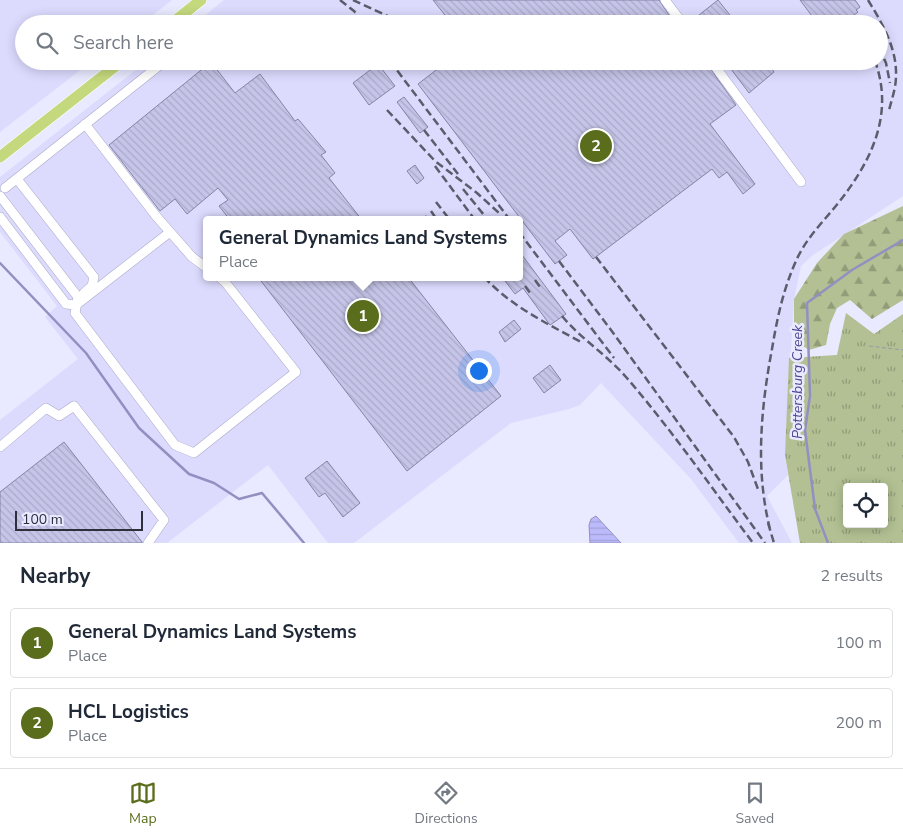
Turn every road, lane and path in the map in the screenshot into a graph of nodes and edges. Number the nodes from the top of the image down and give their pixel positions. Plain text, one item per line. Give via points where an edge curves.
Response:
1 (201, 0) edge
2 (665, 0) edge
3 (184, 14) edge
4 (676, 15) edge
5 (111, 70) edge
6 (154, 70) edge
7 (718, 70) edge
8 (85, 124) junction
9 (0, 157) edge
10 (17, 179) junction
11 (801, 182) dead end
12 (2, 192) edge
13 (0, 217) edge
14 (170, 232) junction
15 (203, 265) edge
16 (224, 281) edge
17 (77, 301) junction
18 (869, 346) dead end
19 (903, 350) edge
20 (0, 446) edge
21 (148, 543) edge

1 - 3 main road
2 - 4 lane
5 - 9 main road
6 - 8 lane
7 - 11 lane
8 - 10 lane
8 - 14 lane
10 - 12 lane
10 - 17 lane via 94,277 92,286
12 - 17 lane
13 - 17 lane via 66,304
14 - 15 lane
14 - 17 lane
16 - 17 lane via 296,372 194,453 175,445 75,313
18 - 19 path
20 - 21 lane via 46,408 59,416 74,406 164,520

